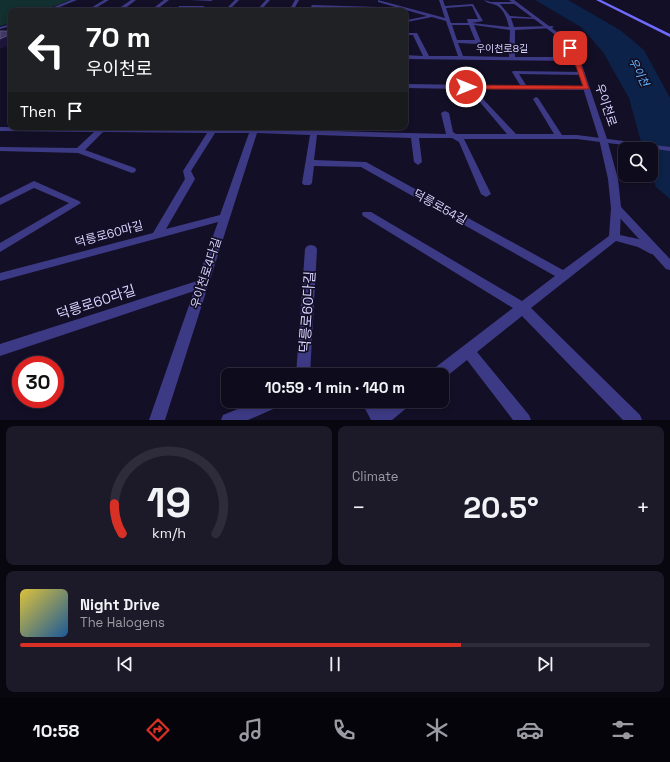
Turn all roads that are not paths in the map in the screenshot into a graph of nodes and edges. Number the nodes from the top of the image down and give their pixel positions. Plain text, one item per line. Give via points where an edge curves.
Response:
1 (75, 0) edge
2 (107, 0) edge
3 (134, 0) edge
4 (167, 0) edge
5 (192, 0) edge
6 (211, 0) edge
7 (237, 0) edge
8 (268, 0) edge
9 (315, 0) edge
10 (379, 0) edge
11 (441, 0) edge
12 (486, 0) edge
13 (598, 0) edge
14 (513, 1) edge
15 (493, 3) junction
16 (312, 6) joint
17 (179, 7) dead end
18 (203, 7) joint
19 (443, 7) junction
20 (53, 8) edge
21 (93, 8) edge
22 (123, 8) edge
23 (156, 8) edge
24 (229, 8) edge
25 (261, 8) edge
26 (345, 8) edge
27 (406, 8) edge
28 (408, 9) edge
29 (432, 16) junction
30 (508, 17) junction
31 (538, 18) junction
32 (409, 21) dead end
33 (448, 22) junction
34 (470, 24) junction
35 (416, 26) dead end
36 (408, 27) edge
37 (513, 28) junction
38 (552, 28) junction
39 (408, 34) edge
40 (670, 36) edge
41 (455, 41) junction
42 (408, 57) edge
43 (427, 57) junction
44 (461, 58) junction
45 (512, 58) junction
46 (577, 59) junction
47 (471, 73) dead end
48 (582, 73) junction
49 (408, 86) edge
50 (466, 87) junction
51 (478, 87) junction
52 (524, 87) junction
53 (587, 88) junction
54 (536, 99) dead end
55 (445, 113) dead end
56 (101, 130) edge
57 (201, 130) edge
58 (234, 130) edge
59 (255, 130) edge
60 (275, 130) edge
61 (342, 130) edge
62 (212, 131) junction
63 (386, 131) edge
64 (314, 132) junction
65 (415, 135) junction
66 (454, 136) junction
67 (513, 136) junction
68 (559, 136) junction
69 (603, 139) junction
70 (670, 148) edge
71 (0, 149) edge
72 (79, 151) junction
73 (418, 162) dead end
74 (310, 163) junction
75 (132, 170) dead end
76 (307, 183) dead end
77 (486, 194) dead end
78 (0, 202) edge
79 (616, 208) junction
80 (367, 214) dead end
81 (225, 217) junction
82 (157, 235) junction
83 (614, 237) junction
84 (0, 248) edge
85 (311, 249) dead end
86 (657, 252) junction
87 (670, 266) edge
88 (564, 276) junction
89 (0, 277) edge
90 (202, 284) junction
91 (523, 308) junction
92 (0, 350) edge
93 (468, 351) junction
94 (303, 368) edge
95 (446, 368) edge
96 (258, 408) edge
97 (373, 408) edge
98 (395, 408) edge
99 (157, 420) edge
100 (229, 420) edge
101 (380, 420) edge
102 (523, 420) edge
103 (634, 420) edge

1 - 20 street
2 - 21 street
3 - 22 street
4 - 23 street
5 - 6 street
6 - 18 street
7 - 24 street
8 - 25 street
9 - 16 street
10 - 27 street
11 - 19 street
12 - 15 street
13 - 40 main road
14 - 15 street
14 - 31 street, 우이천로
15 - 30 street via 503,8
16 - 26 street
17 - 18 street
19 - 33 street
19 - 34 street via 473,5 481,21 468,20
28 - 29 street
29 - 32 street
29 - 33 street
30 - 31 street
30 - 37 street
31 - 38 street, 우이천로
33 - 34 street
33 - 41 street
34 - 37 street
34 - 41 street via 478,42
35 - 36 street
37 - 38 street
37 - 45 street
38 - 46 street, 우이천로
39 - 43 street via 415,34
41 - 44 street
42 - 43 street, 우이천로8길
43 - 44 street, 우이천로8길
44 - 45 street, 우이천로8길
45 - 46 street, 우이천로8길
46 - 48 street, 우이천로
47 - 51 street
48 - 52 street, 우이천로 via 515,72
48 - 53 street, 우이천로
49 - 50 street via 424,89
50 - 51 street
50 - 67 street via 470,96 481,100
51 - 52 street
52 - 53 street
53 - 69 street, 우이천로
54 - 68 street
55 - 66 street via 449,133
56 - 72 street
57 - 62 street
58 - 62 street
59 - 81 street, 우이천로4다길
60 - 64 street
61 - 63 street
61 - 64 street
62 - 82 street via 187,171 190,179
63 - 65 street
64 - 74 street
65 - 66 street
65 - 73 street
66 - 67 street
66 - 77 street via 462,141
67 - 68 street
68 - 69 street
69 - 70 street
69 - 79 street, 우이천로 via 613,178
71 - 72 street
72 - 75 street
74 - 76 street
74 - 88 street, 덕릉로54길 via 363,164
78 - 84 street via 34,184 76,203
79 - 83 street
79 - 86 street
80 - 91 street
81 - 82 street, 덕릉로60마길
81 - 90 street, 우이천로4다길
82 - 89 street, 덕릉로60마길
83 - 86 street via 642,244
83 - 88 street
85 - 94 street, 덕릉로60다길
86 - 87 street
88 - 91 street
90 - 92 street, 덕릉로60라길
90 - 99 street, 우이천로4다길
91 - 93 street
91 - 103 street
93 - 95 street
93 - 102 street
96 - 100 street
97 - 101 street
98 - 101 street

